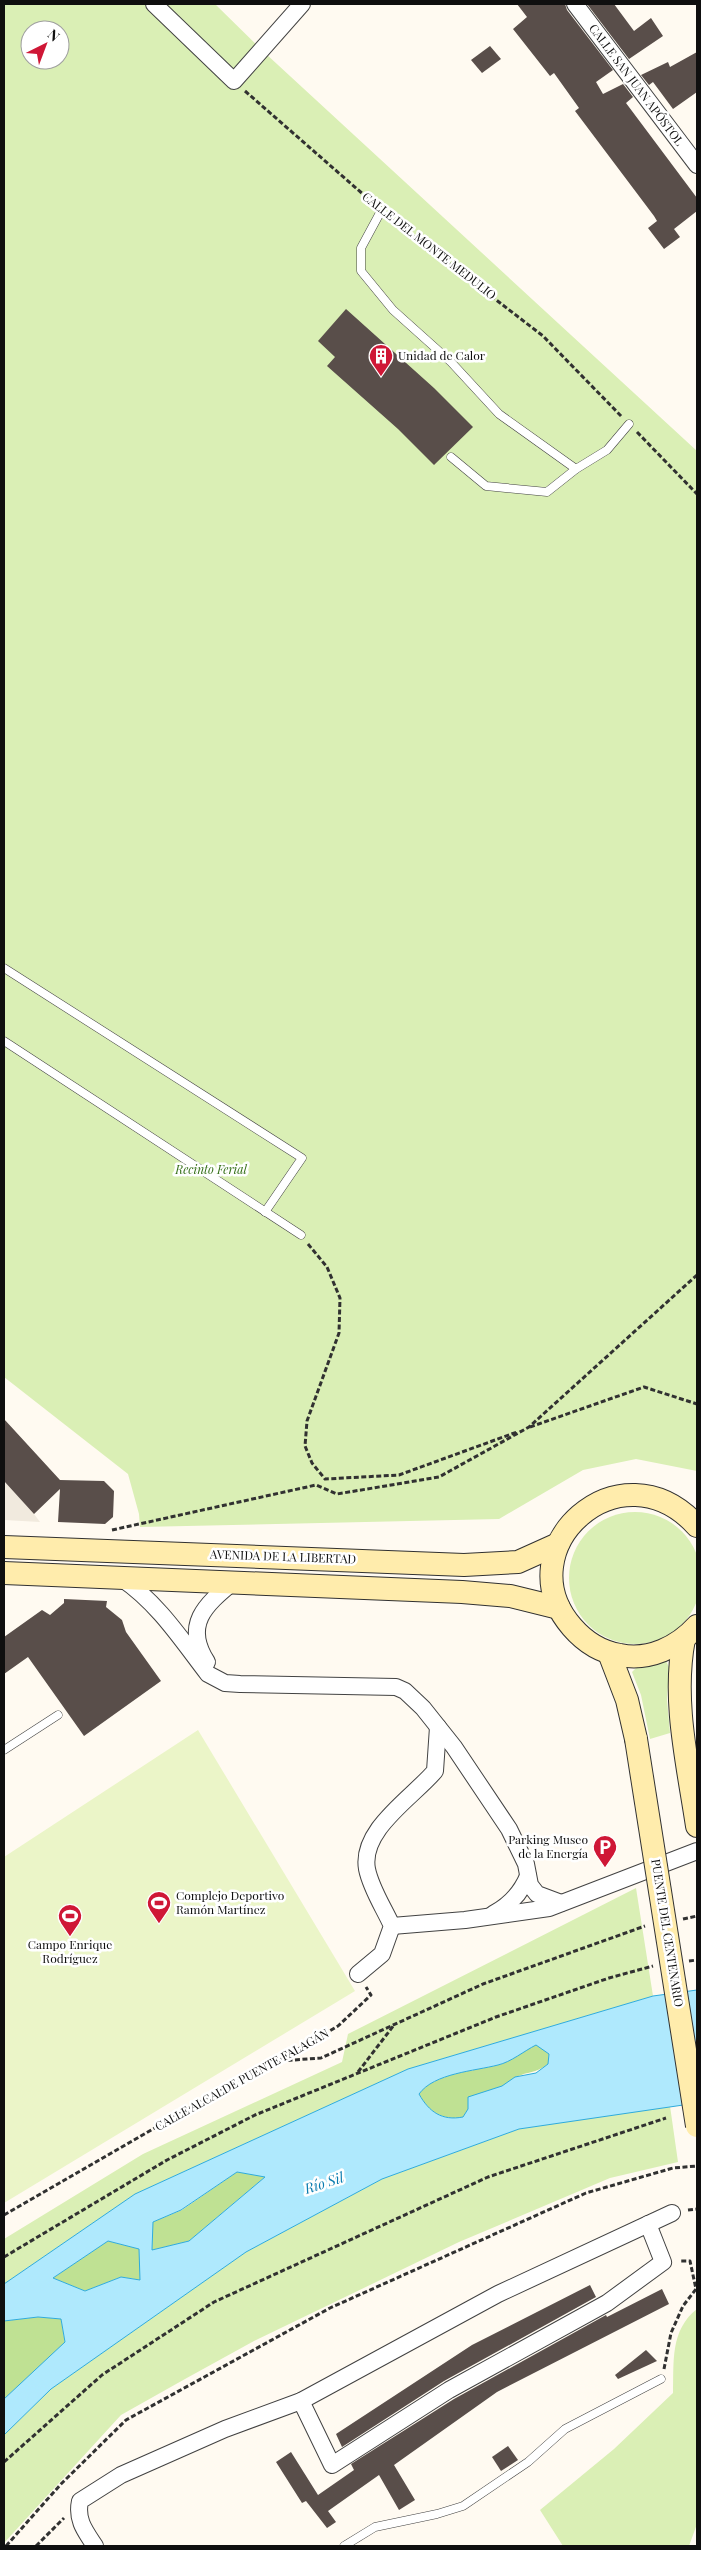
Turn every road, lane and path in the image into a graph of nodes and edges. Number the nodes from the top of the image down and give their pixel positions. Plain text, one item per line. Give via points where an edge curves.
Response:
1 (154, 4) edge
2 (302, 4) edge
3 (575, 4) edge
4 (234, 81) junction
5 (697, 165) edge
6 (381, 211) junction
7 (629, 424) junction
8 (451, 457) dead end
9 (576, 469) junction
10 (697, 494) edge
11 (4, 968) edge
12 (4, 1041) edge
13 (266, 1212) junction
14 (301, 1236) joint
15 (697, 1275) edge
16 (697, 1404) edge
17 (528, 1427) junction
18 (697, 1526) edge
19 (107, 1531) dead end
20 (558, 1544) junction
21 (4, 1547) edge
22 (4, 1573) edge
23 (120, 1576) junction
24 (233, 1582) junction
25 (559, 1608) junction
26 (691, 1632) edge
27 (609, 1653) junction
28 (234, 1684) junction
29 (58, 1715) dead end
30 (438, 1727) junction
31 (4, 1750) edge
32 (436, 1766) junction
33 (467, 1767) junction
34 (697, 1826) edge
35 (697, 1851) edge
36 (528, 1876) junction
37 (561, 1903) junction
38 (491, 1915) junction
39 (697, 1916) edge
40 (679, 1920) dead end
41 (653, 1925) dead end
42 (392, 1926) junction
43 (697, 1960) edge
44 (681, 1963) dead end
45 (656, 1966) dead end
46 (358, 1974) joint
47 (394, 2025) junction
48 (278, 2061) junction
49 (357, 2073) junction
50 (666, 2118) dead end
51 (697, 2126) edge
52 (697, 2166) edge
53 (672, 2213) dead end
54 (4, 2215) edge
55 (648, 2224) junction
56 (4, 2257) edge
57 (663, 2262) junction
58 (661, 2379) joint
59 (301, 2401) junction
60 (4, 2462) edge
61 (80, 2501) junction
62 (6, 2546) edge
63 (36, 2546) edge
64 (95, 2546) edge
65 (344, 2546) edge

1 - 4 street
2 - 4 street
3 - 5 street, CALLE SAN JUAN APÓSTOL
4 - 6 path, CALLE DEL MONTE MEDULIO
6 - 7 path, CALLE DEL MONTE MEDULIO via 543,336
6 - 9 lane via 361,248 361,271 393,310 450,362 499,414
7 - 9 lane via 607,450
7 - 10 path, CALLE DEL MONTE MEDULIO
8 - 9 lane via 486,486 547,492
11 - 13 lane via 302,1158
12 - 13 lane
13 - 14 lane
14 - 17 path via 327,1267 340,1298 339,1333 307,1422 305,1446 312,1463 325,1479 399,1476
15 - 17 path
16 - 17 path via 644,1387
17 - 19 path via 439,1477 337,1494 316,1485
18 - 20 main road via 678,1508 666,1502 629,1495 610,1498 578,1516
20 - 21 main road, AVENIDA DE LA LIBERTAD via 518,1562 464,1565
20 - 25 main road via 552,1578
22 - 23 main road
23 - 24 main road
23 - 28 street via 142,1592 161,1613 208,1674
24 - 25 main road via 462,1592 510,1596
24 - 28 street via 202,1614 196,1636 207,1661
25 - 27 main road via 580,1637
26 - 27 main road via 663,1651 651,1655 637,1657
26 - 34 main road via 679,1688
27 - 51 main road, PUENTE DEL CENTENARIO, bridge via 627,1700 636,1739
28 - 30 street via 396,1687 411,1696
29 - 31 lane
30 - 32 street
30 - 33 street
32 - 33 street via 454,1764
32 - 42 street via 429,1778 374,1832 367,1847 367,1869
33 - 36 street via 509,1829 526,1864
35 - 37 street
36 - 37 street via 530,1885 538,1894
36 - 38 street via 514,1899
37 - 38 street via 549,1908
38 - 42 street
39 - 40 path
41 - 47 path via 635,1928 483,1984
42 - 46 street via 382,1954
43 - 44 path
45 - 49 path via 609,1978 496,2017
46 - 48 path, CALLE ALCALDE PUENTE FALAGÁN via 371,1996 338,2026
47 - 48 path via 321,2058
47 - 49 path
48 - 54 path, CALLE ALCALDE PUENTE FALAGÁN via 238,2080
49 - 56 path via 255,2115 167,2160
50 - 60 path via 488,2177 214,2302 102,2375
52 - 62 path via 673,2168 586,2193 330,2308 160,2401 126,2420 61,2484
53 - 55 street
55 - 57 street
55 - 59 street via 498,2294
57 - 58 path via 690,2260 696,2289 683,2306 671,2333
57 - 59 street via 607,2303 449,2390 332,2465
58 - 65 lane via 565,2429 528,2462 463,2506 375,2527
59 - 61 street via 225,2429 121,2475
61 - 63 path
61 - 64 street via 81,2524

